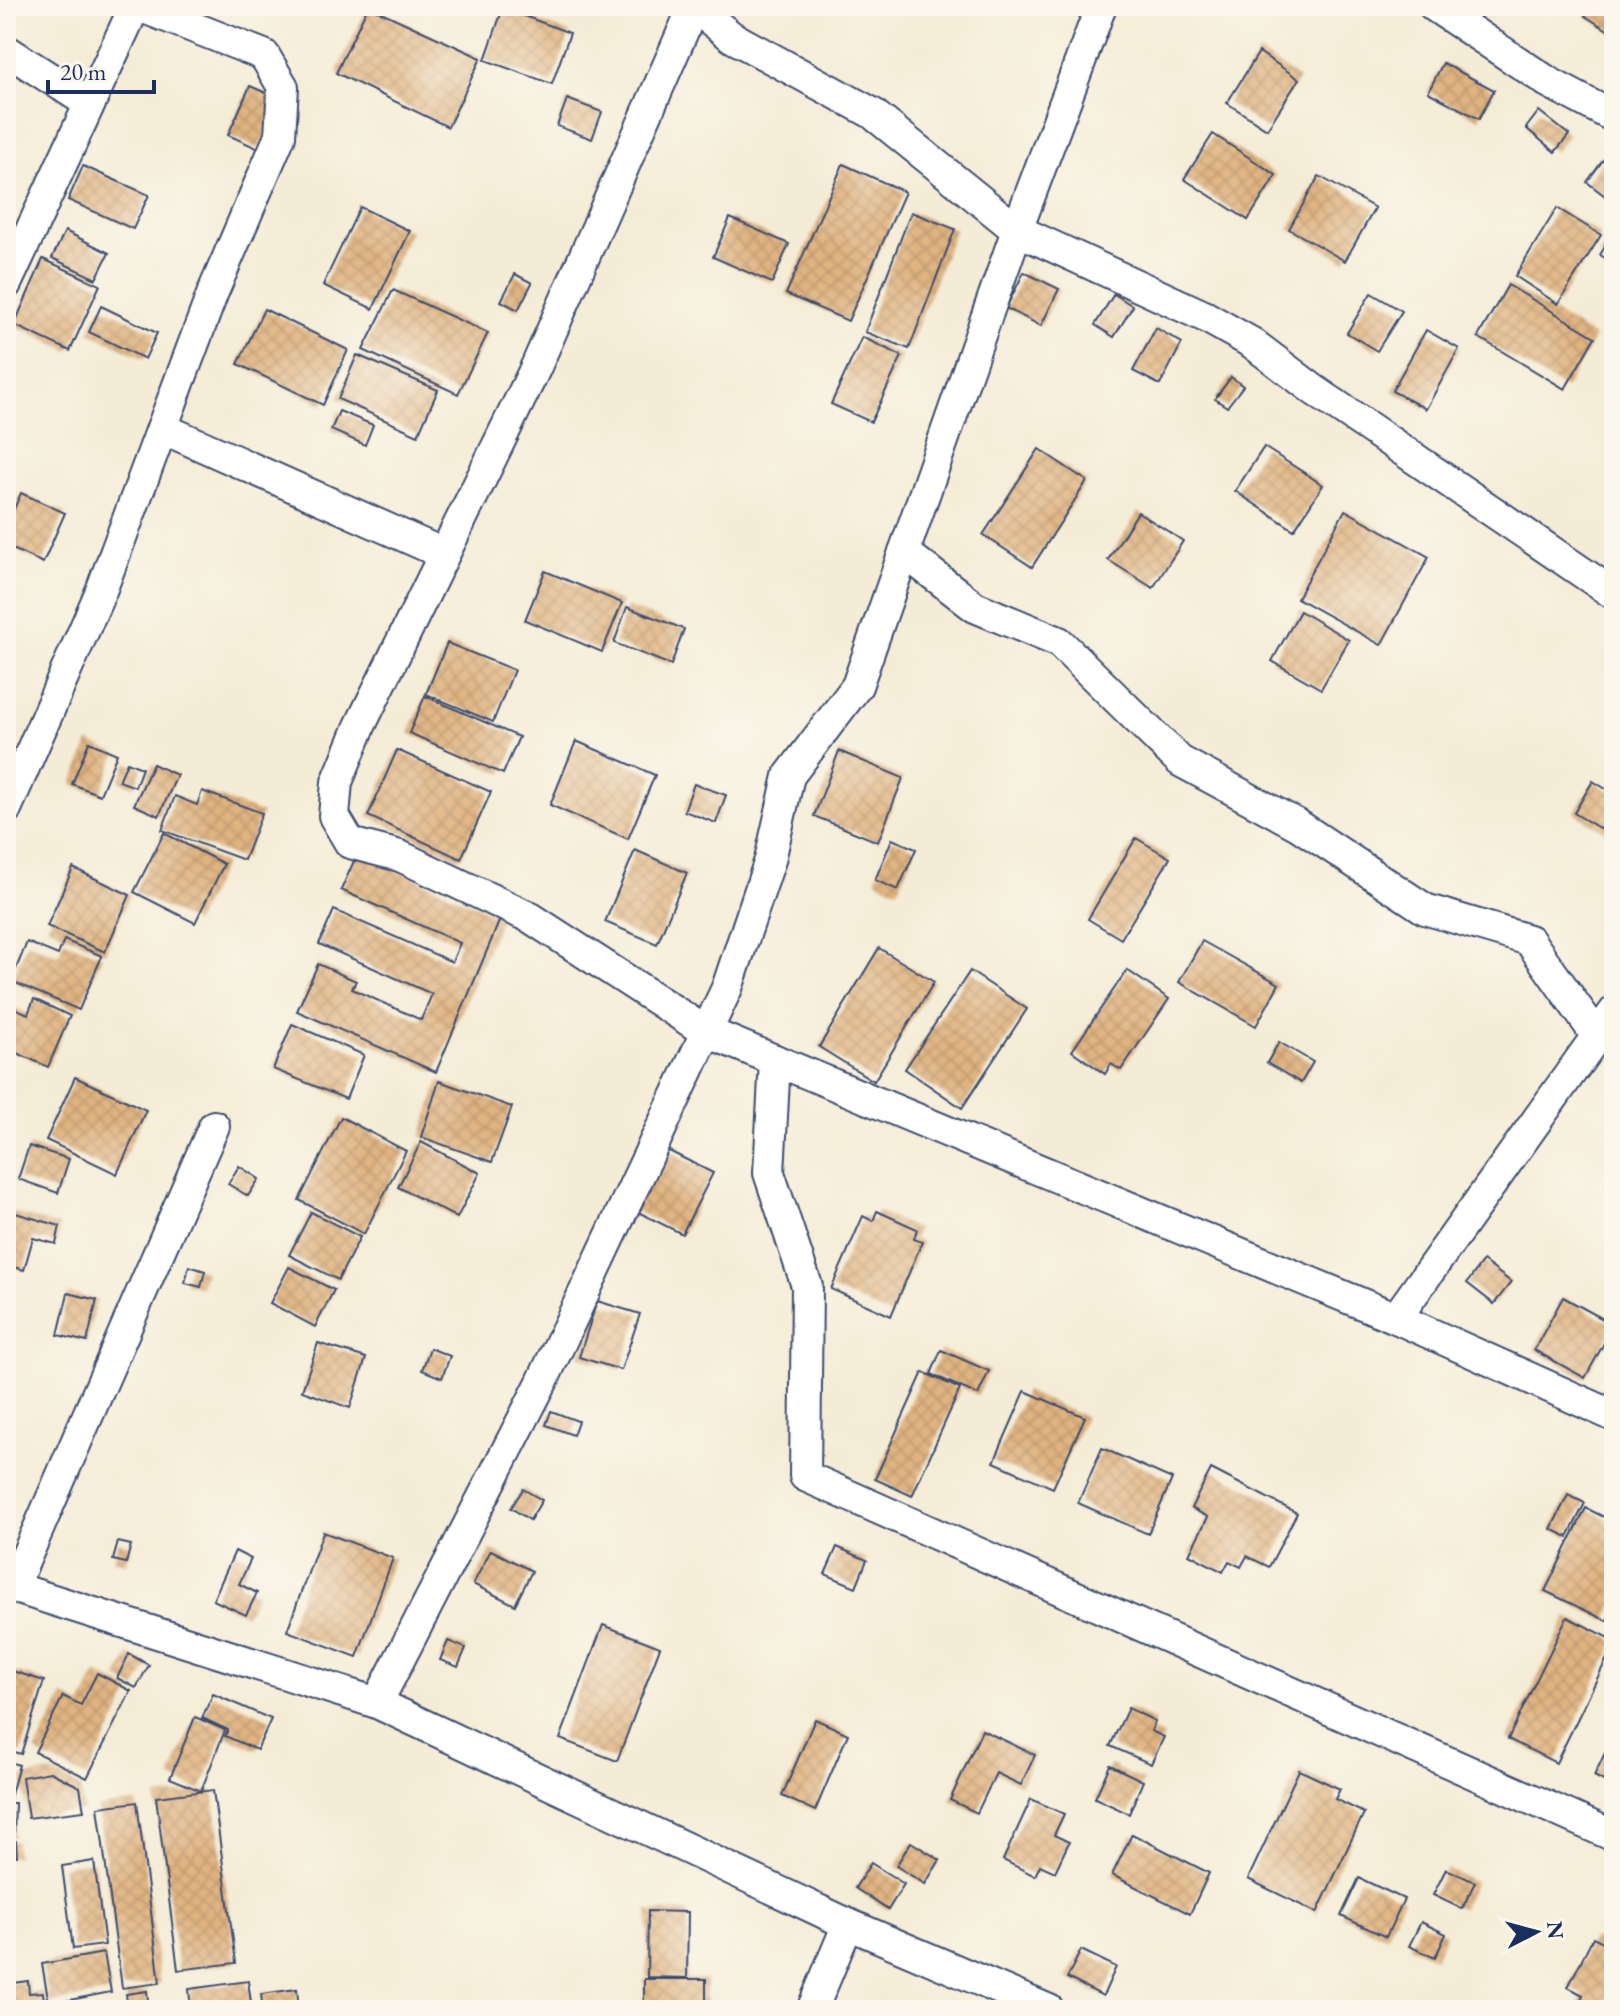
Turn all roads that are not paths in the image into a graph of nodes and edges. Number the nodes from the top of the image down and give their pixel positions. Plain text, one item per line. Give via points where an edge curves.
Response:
1 (137, 6) edge
2 (693, 6) edge
3 (1101, 6) edge
4 (1434, 6) edge
5 (6, 50) edge
6 (90, 104) junction
7 (1614, 117) edge
8 (1017, 230) junction
9 (6, 284) edge
10 (162, 428) junction
11 (904, 552) junction
12 (444, 554) junction
13 (1614, 594) edge
14 (6, 809) edge
15 (1606, 1024) edge
16 (705, 1031) junction
17 (775, 1060) junction
18 (214, 1126) dead end
19 (1396, 1318) junction
20 (1614, 1416) edge
21 (9, 1586) edge
22 (377, 1703) junction
23 (1614, 1836) edge
24 (848, 1924) junction
25 (812, 2010) edge
26 (1049, 2010) edge

1 - 6 street
1 - 10 street via 264,55 283,87 280,136
2 - 8 street via 732,37 872,113
2 - 12 street via 535,369
3 - 8 street
4 - 7 street via 1548,82
5 - 6 street
6 - 9 street
8 - 11 street
8 - 13 street via 1252,343
10 - 12 street
10 - 14 street via 101,591
11 - 15 street via 975,607 1059,642 1180,761 1298,825 1425,909 1529,940
11 - 16 street via 857,686 789,776 770,860 727,988
12 - 16 street via 360,726 337,782 334,816 350,843 400,856 531,918
15 - 19 street
16 - 17 street
16 - 22 street via 542,1382
17 - 19 street
17 - 23 street via 769,1173 807,1286 805,1476
18 - 21 street
19 - 20 street
21 - 22 street
22 - 24 street
24 - 25 street
24 - 26 street

